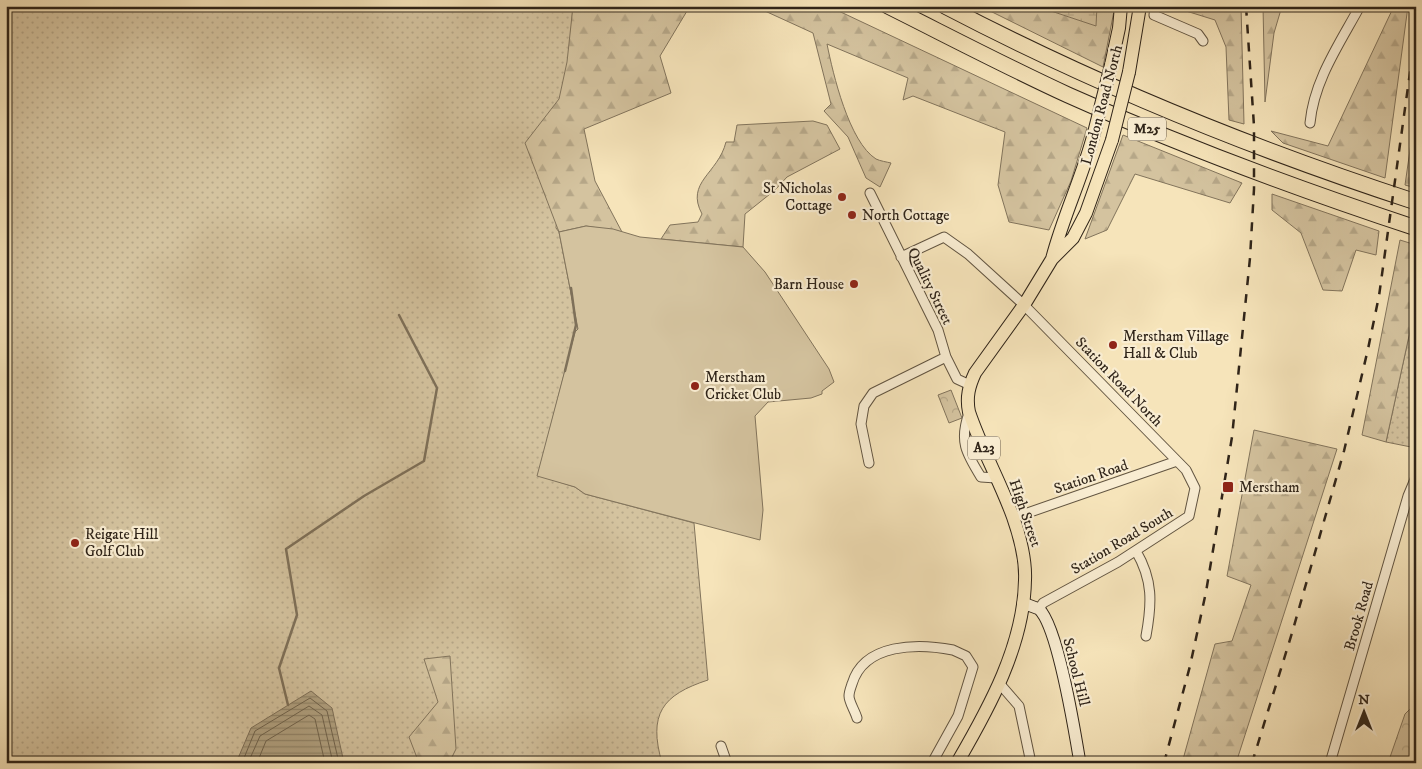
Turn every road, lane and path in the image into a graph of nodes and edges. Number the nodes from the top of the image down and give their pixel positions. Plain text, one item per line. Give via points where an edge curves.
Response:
1 (888, 6) edge
2 (945, 6) edge
3 (1121, 6) edge
4 (1140, 6) edge
5 (1155, 6) edge
6 (1360, 6) edge
7 (1203, 41) dead end
8 (1310, 123) dead end
9 (870, 193) dead end
10 (1416, 202) edge
11 (1416, 228) edge
12 (901, 257) junction
13 (1052, 259) junction
14 (1024, 305) junction
15 (946, 357) junction
16 (970, 385) junction
17 (1177, 461) junction
18 (869, 463) dead end
19 (1416, 477) edge
20 (1192, 481) joint
21 (1013, 518) junction
22 (1136, 551) junction
23 (1023, 603) junction
24 (1039, 608) junction
25 (1146, 636) dead end
26 (999, 683) junction
27 (857, 718) dead end
28 (721, 746) dead end
29 (727, 763) edge
30 (932, 763) edge
31 (957, 763) edge
32 (1031, 763) edge
33 (1080, 763) edge
34 (1330, 763) edge

1 - 11 highway, M25 via 1154,132 1294,186
2 - 10 highway, M25 via 1055,62 1182,117
3 - 13 main road, London Road North / A23, bridge via 1111,65 1086,163 1058,232
4 - 13 main road, London Road North / A23, bridge via 1129,72 1112,140 1086,213 1073,238
5 - 7 street via 1154,15 1198,34
6 - 8 street via 1318,88
9 - 12 street, Quality Street
12 - 14 street, Station Road North via 944,237 968,254
12 - 15 street, Quality Street via 938,330
13 - 14 main road, London Road North / A23
14 - 16 main road, High Street / A23 via 975,373
14 - 17 street, Station Road North
15 - 16 street, Quality Street via 957,379
15 - 18 street via 872,393 864,406 860,424
16 - 21 main road, High Street / A23 via 970,412
17 - 20 street, Station Road North
17 - 21 street, Station Road
19 - 34 street, Brook Road
20 - 22 street, Station Road South via 1195,490 1189,516
21 - 23 main road, High Street / A23 via 1025,567
22 - 24 street, Station Road South
22 - 25 street via 1147,571 1149,583
23 - 24 street
23 - 26 main road, A23 via 1018,630
24 - 33 street, School Hill via 1056,647
26 - 31 main road, A23
26 - 32 street via 1019,706
27 - 30 street via 849,696 856,673 886,650 931,645 966,656 973,667 958,716
28 - 29 street

